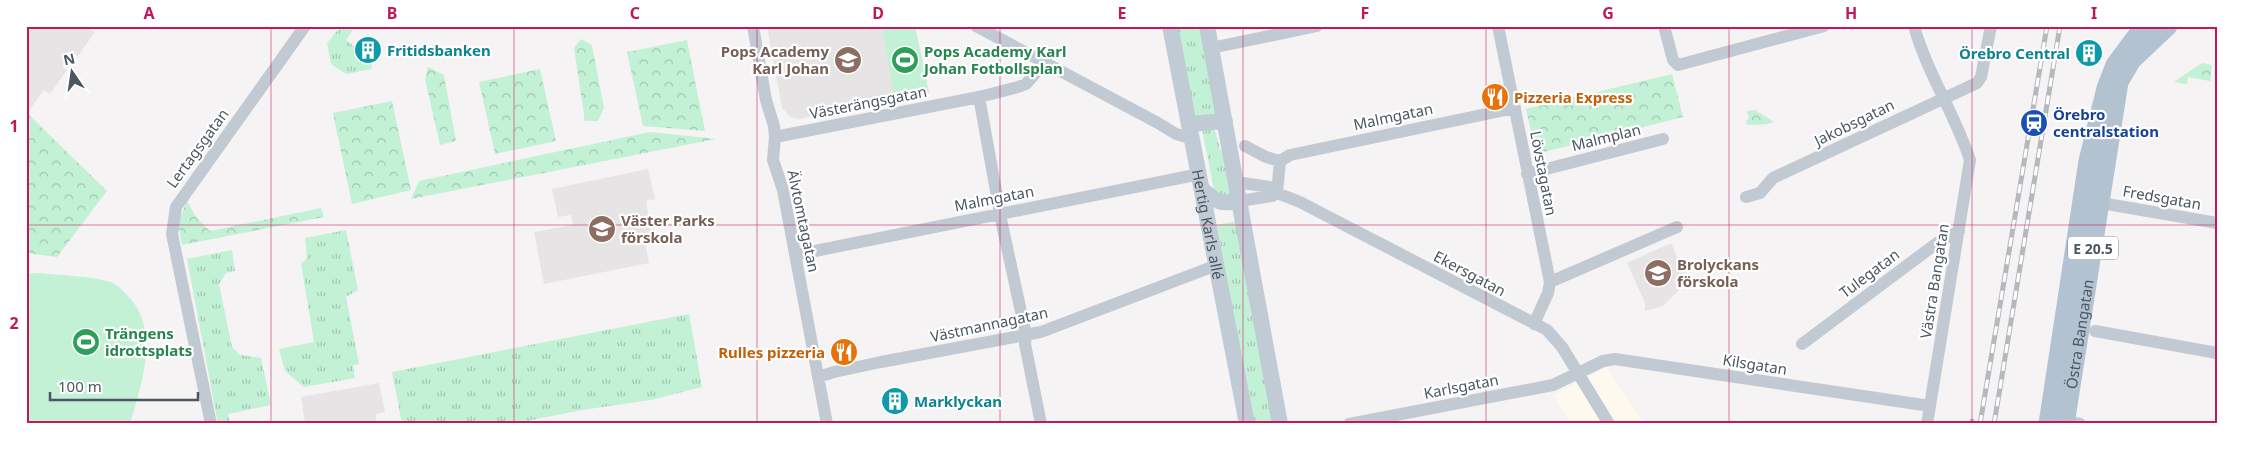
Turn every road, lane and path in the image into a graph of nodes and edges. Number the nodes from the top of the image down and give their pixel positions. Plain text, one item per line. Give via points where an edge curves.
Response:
1 (305, 26) edge
2 (753, 26) edge
3 (976, 26) edge
4 (1170, 26) edge
5 (1207, 26) edge
6 (1317, 26) edge
7 (1498, 26) edge
8 (1664, 26) edge
9 (1824, 26) edge
10 (1914, 26) edge
11 (1990, 26) edge
12 (2144, 26) edge
13 (2168, 26) edge
14 (1211, 48) junction
15 (1046, 62) junction
16 (1944, 96) junction
17 (978, 97) junction
18 (1515, 108) junction
19 (1225, 121) junction
20 (1191, 131) junction
21 (775, 137) junction
22 (1663, 139) dead end
23 (1245, 146) dead end
24 (1280, 161) junction
25 (1527, 174) junction
26 (1201, 182) junction
27 (1236, 182) junction
28 (1278, 193) junction
29 (1746, 197) dead end
30 (1240, 201) junction
31 (2101, 203) junction
32 (1000, 213) junction
33 (2217, 223) edge
34 (1677, 227) dead end
35 (1959, 231) junction
36 (795, 255) junction
37 (1218, 265) junction
38 (1550, 282) junction
39 (1534, 324) junction
40 (2095, 331) dead end
41 (1026, 335) junction
42 (1802, 344) dead end
43 (2217, 353) edge
44 (1578, 374) junction
45 (818, 377) junction
46 (1930, 406) junction
47 (1382, 421) edge
48 (2062, 422) edge
49 (210, 424) edge
50 (827, 424) edge
51 (1041, 424) edge
52 (1247, 424) edge
53 (1280, 424) edge
54 (1349, 424) edge
55 (1609, 424) edge
56 (1927, 424) edge

1 - 49 street, Lertagsgatan via 176,207 172,234
2 - 21 street, Älvtomtagatan
3 - 15 street
4 - 20 main road, Hertig Karls allé
5 - 14 main road
6 - 14 street
7 - 18 street, Lövstagatan
8 - 9 street via 1673,60 1678,64
10 - 16 street, Västra Bangatan via 1920,47
11 - 16 street, Jakobsgatan via 1981,77
12 - 48 main road, Östra Bangatan / E 20.5 via 2115,65 2088,161
13 - 31 main road, Östra Bangatan / E 20.5 via 2132,60 2119,82
14 - 19 main road
15 - 17 street, Västerängsgatan via 1026,84
15 - 20 street via 1158,123
16 - 29 street, Jakobsgatan via 1774,178 1760,193
16 - 35 street, Västra Bangatan via 1970,160
17 - 21 street, Västerängsgatan
17 - 32 street
18 - 24 street, Malmgatan via 1300,152
18 - 25 street, Lövstagatan
19 - 20 main road
19 - 27 main road
20 - 26 main road, Hertig Karls allé
21 - 36 street, Älvtomtagatan via 773,160 783,190
22 - 25 street, Malmplan
23 - 24 street
24 - 28 street
25 - 38 street, Lövstagatan
26 - 30 main road via 1214,201
26 - 32 street, Malmgatan
26 - 37 main road, Hertig Karls allé
27 - 28 street, Ekersgatan via 1270,187
27 - 30 main road
28 - 30 street
28 - 39 street, Ekersgatan
30 - 53 main road
31 - 33 street, Fredsgatan
31 - 48 main road, Östra Bangatan / E 20.5
32 - 36 street, Malmgatan
32 - 41 street
34 - 38 street
35 - 42 street, Tulegatan via 1929,248
35 - 46 street, Västra Bangatan
36 - 45 street, Älvtomtagatan
37 - 41 street, Västmannagatan
37 - 52 main road, Hertig Karls allé
38 - 39 street
39 - 44 street, Ekersgatan via 1547,330
40 - 43 street
41 - 45 street, Västmannagatan
41 - 51 street
44 - 46 street, Kilsgatan via 1603,361 1615,359
44 - 47 street, Karlsgatan via 1553,385
44 - 55 street, Ekersgatan
45 - 50 street, Älvtomtagatan
46 - 56 street, Västra Bangatan
47 - 54 street, Karlsgatan

